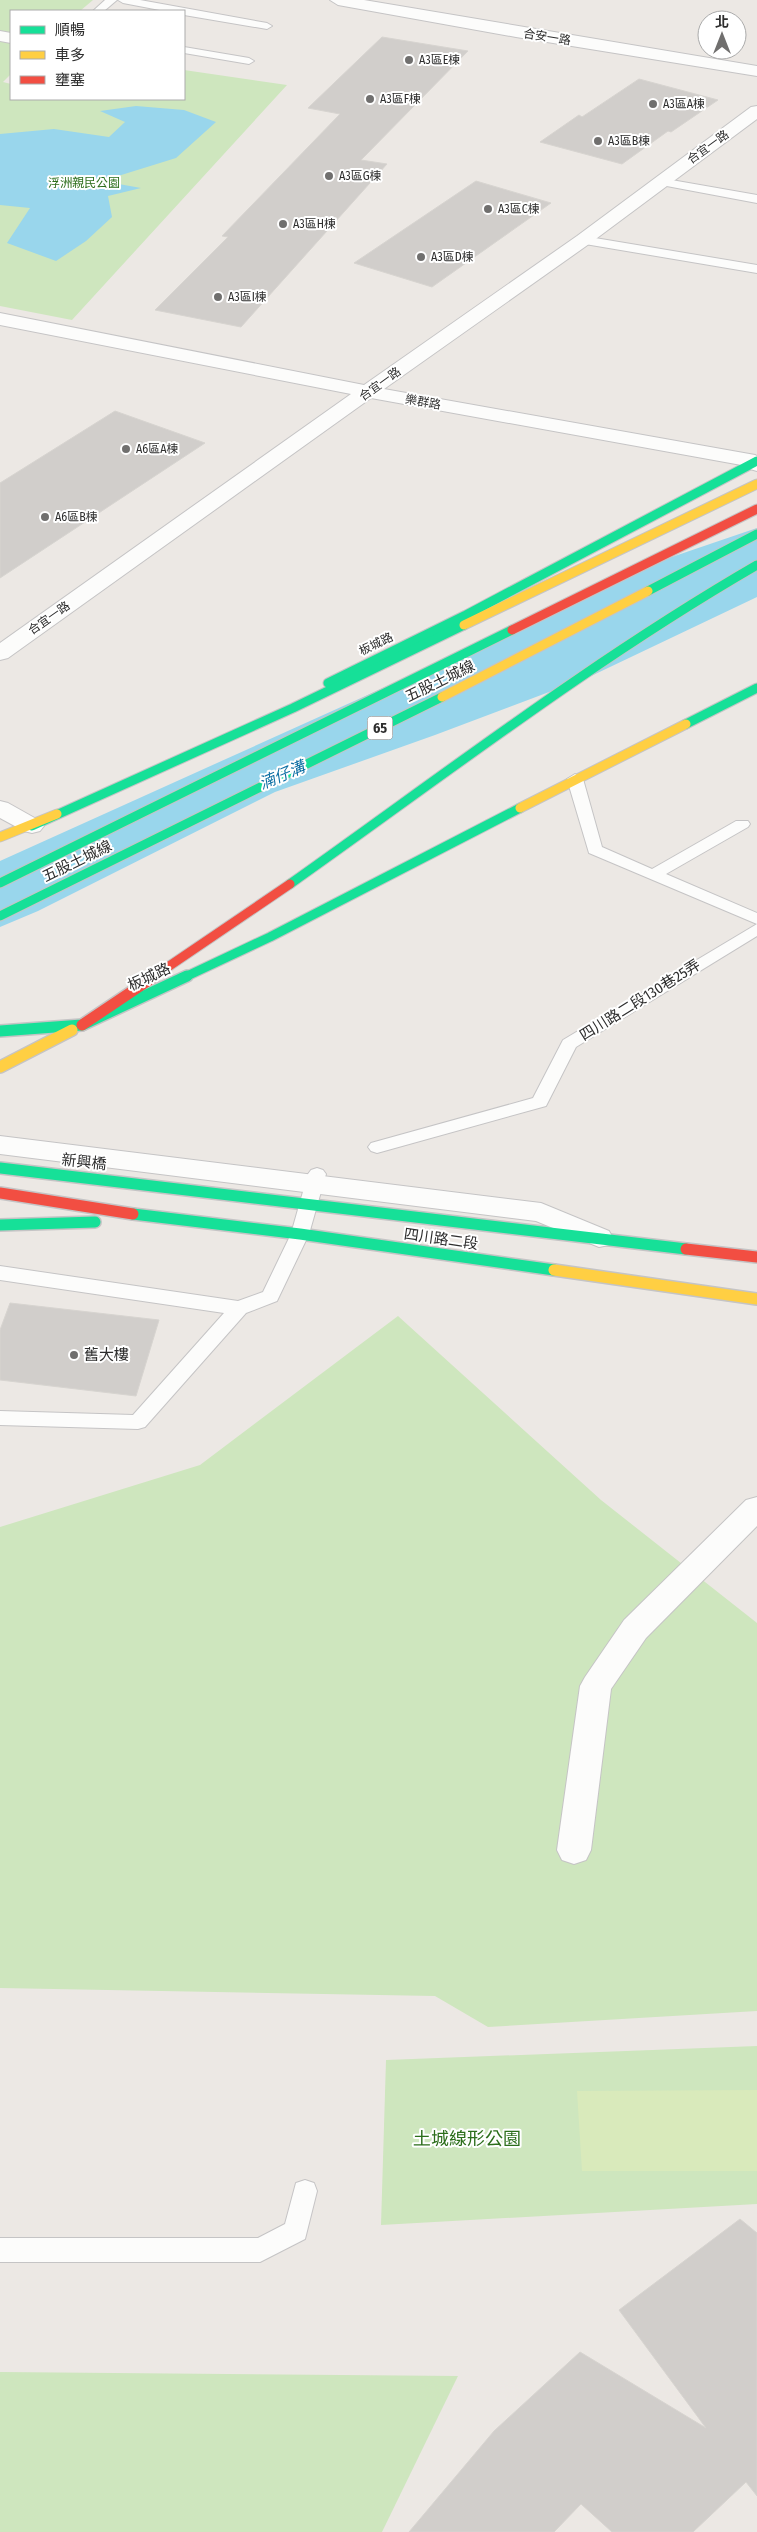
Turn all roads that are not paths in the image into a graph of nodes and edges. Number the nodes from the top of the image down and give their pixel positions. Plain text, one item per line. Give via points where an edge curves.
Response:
1 (112, 0) edge
2 (123, 0) edge
3 (338, 0) edge
4 (99, 10) edge
5 (172, 10) edge
6 (185, 12) edge
7 (267, 26) dead end
8 (185, 50) edge
9 (249, 61) dead end
10 (757, 71) edge
11 (757, 112) edge
12 (660, 182) junction
13 (757, 199) edge
14 (584, 240) junction
15 (757, 269) edge
16 (0, 319) edge
17 (369, 392) junction
18 (756, 462) edge
19 (757, 484) edge
20 (757, 509) edge
21 (757, 534) edge
22 (757, 564) edge
23 (0, 653) edge
24 (757, 688) edge
25 (575, 779) junction
26 (0, 808) edge
27 (742, 824) dead end
28 (32, 826) junction
29 (0, 837) edge
30 (654, 875) junction
31 (0, 884) edge
32 (0, 916) edge
33 (757, 919) edge
34 (757, 928) edge
35 (82, 1025) junction
36 (0, 1031) edge
37 (0, 1067) edge
38 (0, 1145) edge
39 (378, 1147) dead end
40 (0, 1168) edge
41 (313, 1188) junction
42 (0, 1193) edge
43 (0, 1199) edge
44 (52, 1201) junction
45 (209, 1223) junction
46 (0, 1225) edge
47 (300, 1234) junction
48 (599, 1238) joint
49 (757, 1257) edge
50 (0, 1274) edge
51 (757, 1299) edge
52 (240, 1308) junction
53 (0, 1418) edge
54 (757, 1508) edge
55 (574, 1850) dead end
56 (305, 2191) dead end
57 (0, 2250) edge

1 - 4 lane
2 - 5 lane
3 - 10 street, 合安一路
6 - 7 lane
8 - 9 lane
11 - 12 street, 合宜一路
12 - 13 lane
12 - 14 street, 合宜一路
14 - 15 lane
14 - 17 street, 合宜一路
16 - 17 street, 樂群路
17 - 18 street, 樂群路
17 - 23 street, 合宜一路
18 - 28 main road, 板城路 via 466,615 220,738
19 - 28 main road via 293,708
20 - 31 main road, 五股土城線 / 65
21 - 32 main road, 五股土城線 / 65 via 522,657
22 - 35 main road via 626,642 296,882
24 - 25 main road, 板城路
25 - 30 lane via 595,850
25 - 35 main road, 板城路 via 270,937
26 - 28 street
27 - 30 lane
28 - 29 main road, 板城路
30 - 33 lane
34 - 39 lane, 四川路二段130巷25弄 via 569,1044 540,1102
35 - 36 main road, 板城路
35 - 37 main road
38 - 41 street
40 - 41 main road, 新興橋 via 165,1186
41 - 47 lane
41 - 48 street via 541,1212
42 - 44 main road
43 - 44 street
44 - 45 main road, 四川路二段
45 - 46 main road via 42,1222
45 - 47 main road, 四川路二段
47 - 51 main road, 四川路二段
47 - 52 lane via 270,1296
48 - 49 main road
50 - 52 lane
52 - 53 lane via 138,1422
54 - 55 street via 635,1629 596,1686
56 - 57 lane via 296,2230 260,2250

